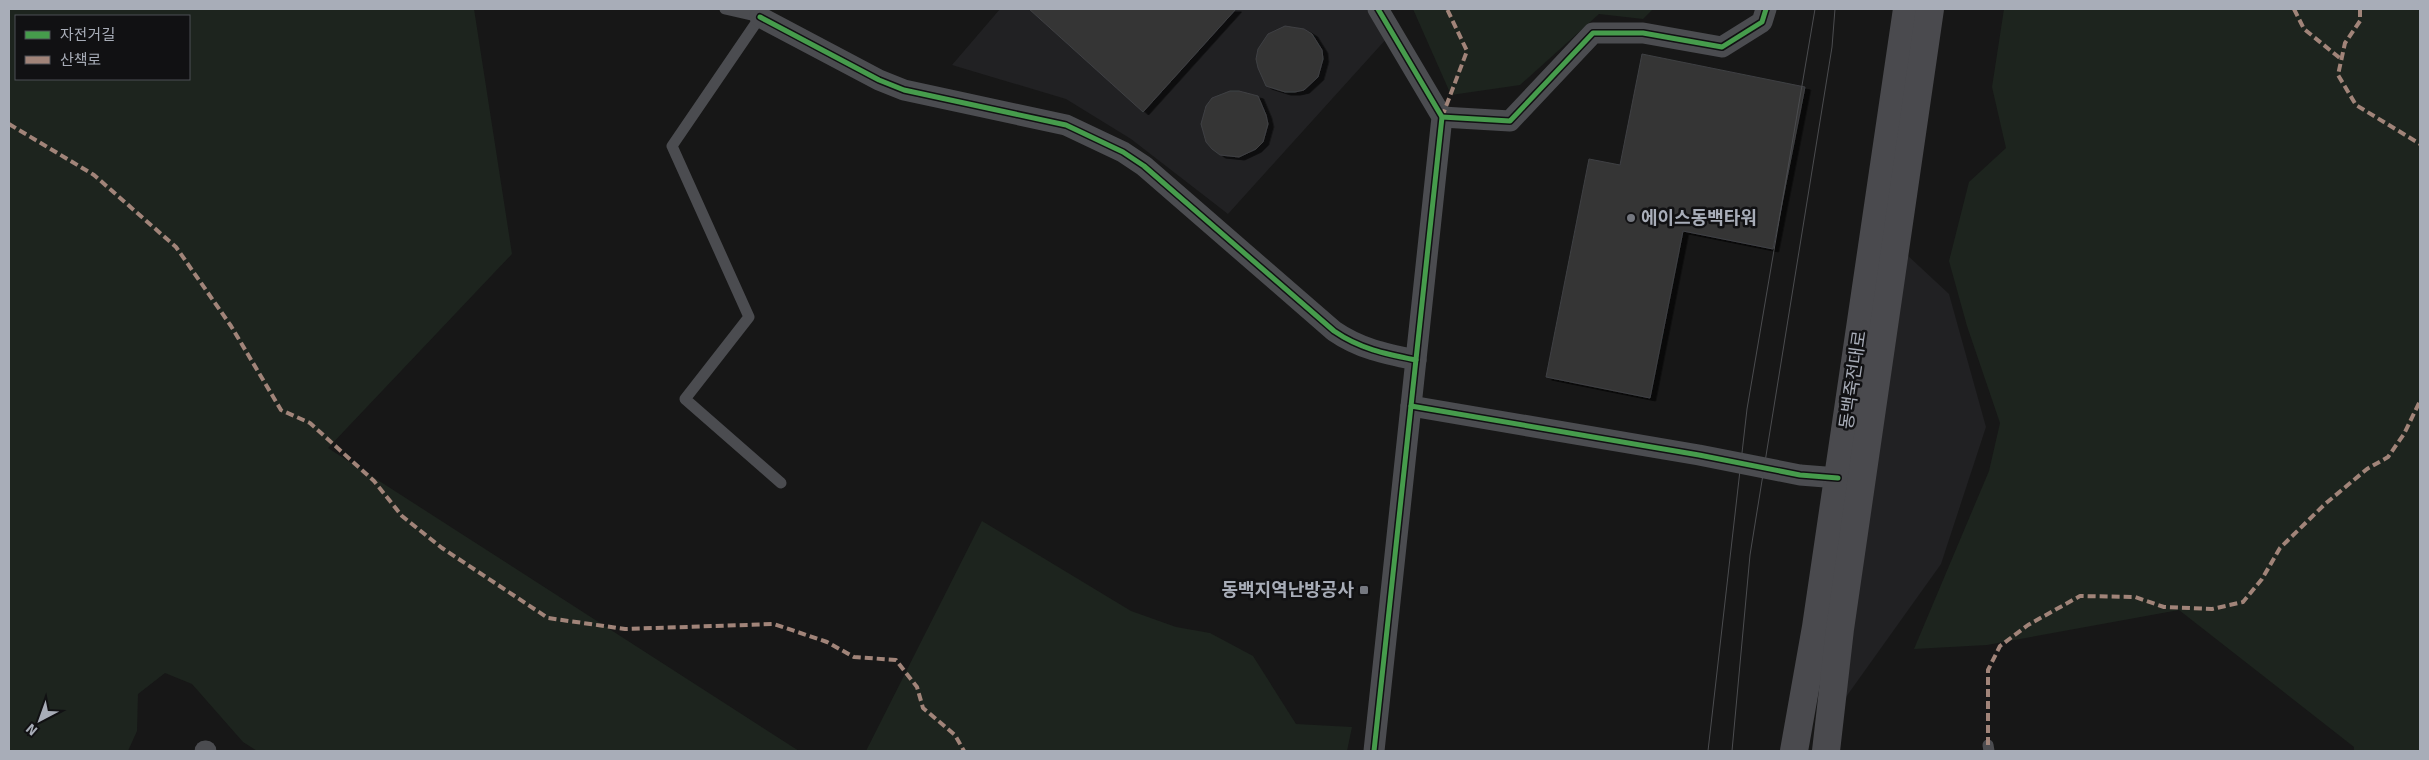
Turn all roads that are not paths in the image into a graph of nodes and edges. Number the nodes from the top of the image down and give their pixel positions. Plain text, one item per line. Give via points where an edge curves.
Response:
1 (725, 9) edge
2 (1378, 9) edge
3 (1766, 9) edge
4 (1907, 9) edge
5 (1930, 9) edge
6 (760, 17) junction
7 (1442, 117) junction
8 (1416, 360) junction
9 (1411, 406) junction
10 (1838, 478) junction
11 (781, 482) dead end
12 (1374, 751) edge
13 (1794, 751) edge
14 (1826, 751) edge

1 - 6 lane
2 - 7 street
3 - 7 street via 1762,22 1722,47 1643,33 1593,33 1510,122
4 - 10 main road, 동백죽전대로
5 - 14 main road, 동백죽전대로 via 1840,629
6 - 8 street via 904,90 1066,124 1096,137 1144,166 1334,331 1375,352
6 - 11 lane via 672,146 749,317 685,399
7 - 8 street
8 - 9 street
9 - 10 street via 1800,475
9 - 12 street
10 - 13 main road, 동백죽전대로

